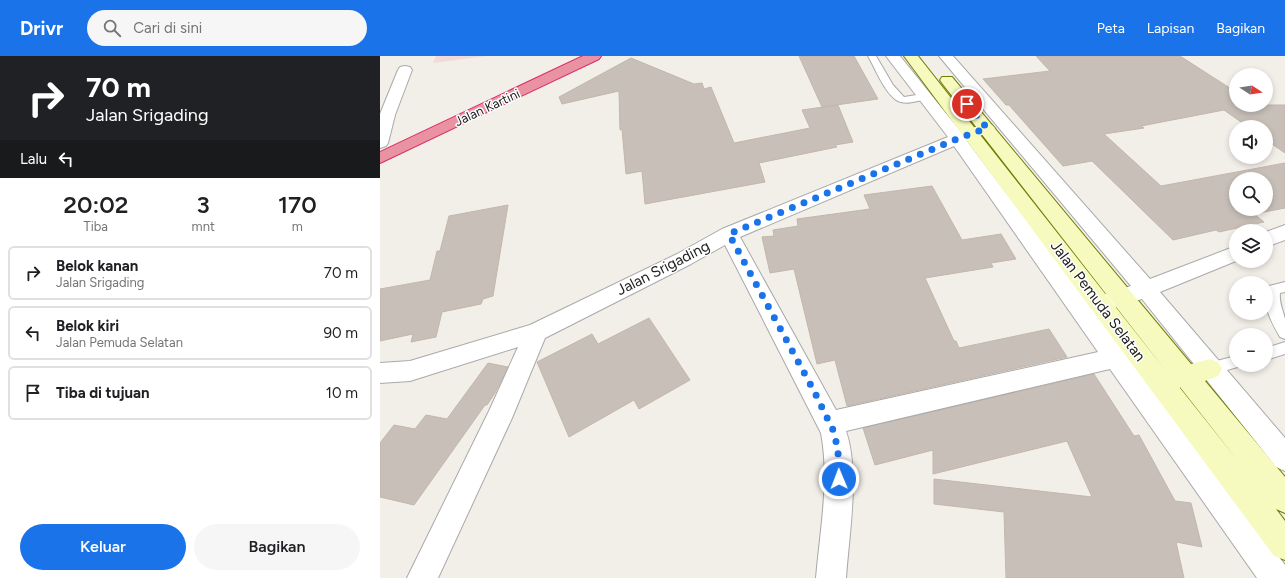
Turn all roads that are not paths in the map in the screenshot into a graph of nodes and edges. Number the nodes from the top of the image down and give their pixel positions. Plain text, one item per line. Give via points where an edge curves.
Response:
1 (594, 56) edge
2 (872, 56) edge
3 (893, 56) edge
4 (912, 56) edge
5 (928, 56) edge
6 (946, 56) edge
7 (405, 70) dead end
8 (923, 97) junction
9 (971, 134) junction
10 (380, 143) edge
11 (380, 158) edge
12 (1285, 232) edge
13 (729, 234) junction
14 (1273, 237) edge
15 (1229, 255) edge
16 (1285, 287) edge
17 (1146, 290) junction
18 (1123, 298) junction
19 (1101, 304) junction
20 (536, 332) junction
21 (1285, 334) edge
22 (1285, 348) edge
23 (1273, 352) edge
24 (1114, 358) junction
25 (1229, 364) edge
26 (1210, 369) junction
27 (380, 373) edge
28 (1186, 377) junction
29 (1160, 382) junction
30 (829, 423) junction
31 (1285, 458) edge
32 (1285, 499) edge
33 (1285, 545) edge
34 (422, 578) edge
35 (831, 578) edge
36 (1276, 578) edge

1 - 11 highway, Jalan Kartini
2 - 8 lane via 889,86 901,99
3 - 8 street
4 - 9 main road, Jalan Pemuda Selatan
5 - 9 main road, Jalan Pemuda Selatan
6 - 17 street
7 - 10 street via 387,115
8 - 9 street
9 - 13 street, Jalan Srigading
9 - 18 main road, Jalan Pemuda Selatan
9 - 19 main road, Jalan Pemuda Selatan
9 - 24 street
12 - 14 street
13 - 20 street, Jalan Srigading
13 - 30 street
15 - 17 street
16 - 21 lane via 1274,290 1272,302
17 - 18 street
17 - 26 street
18 - 19 street
18 - 28 main road, Jalan Pemuda Selatan
19 - 29 main road, Jalan Pemuda Selatan
20 - 27 street, Jalan Srigading via 410,371
20 - 34 street via 499,418
22 - 23 lane
24 - 30 street
24 - 36 street
25 - 26 lane
26 - 28 main road
26 - 31 street
28 - 29 main road
28 - 32 main road, Jalan Pemuda Selatan
29 - 33 main road, Jalan Pemuda Selatan
30 - 35 street via 834,432 838,451 839,479

